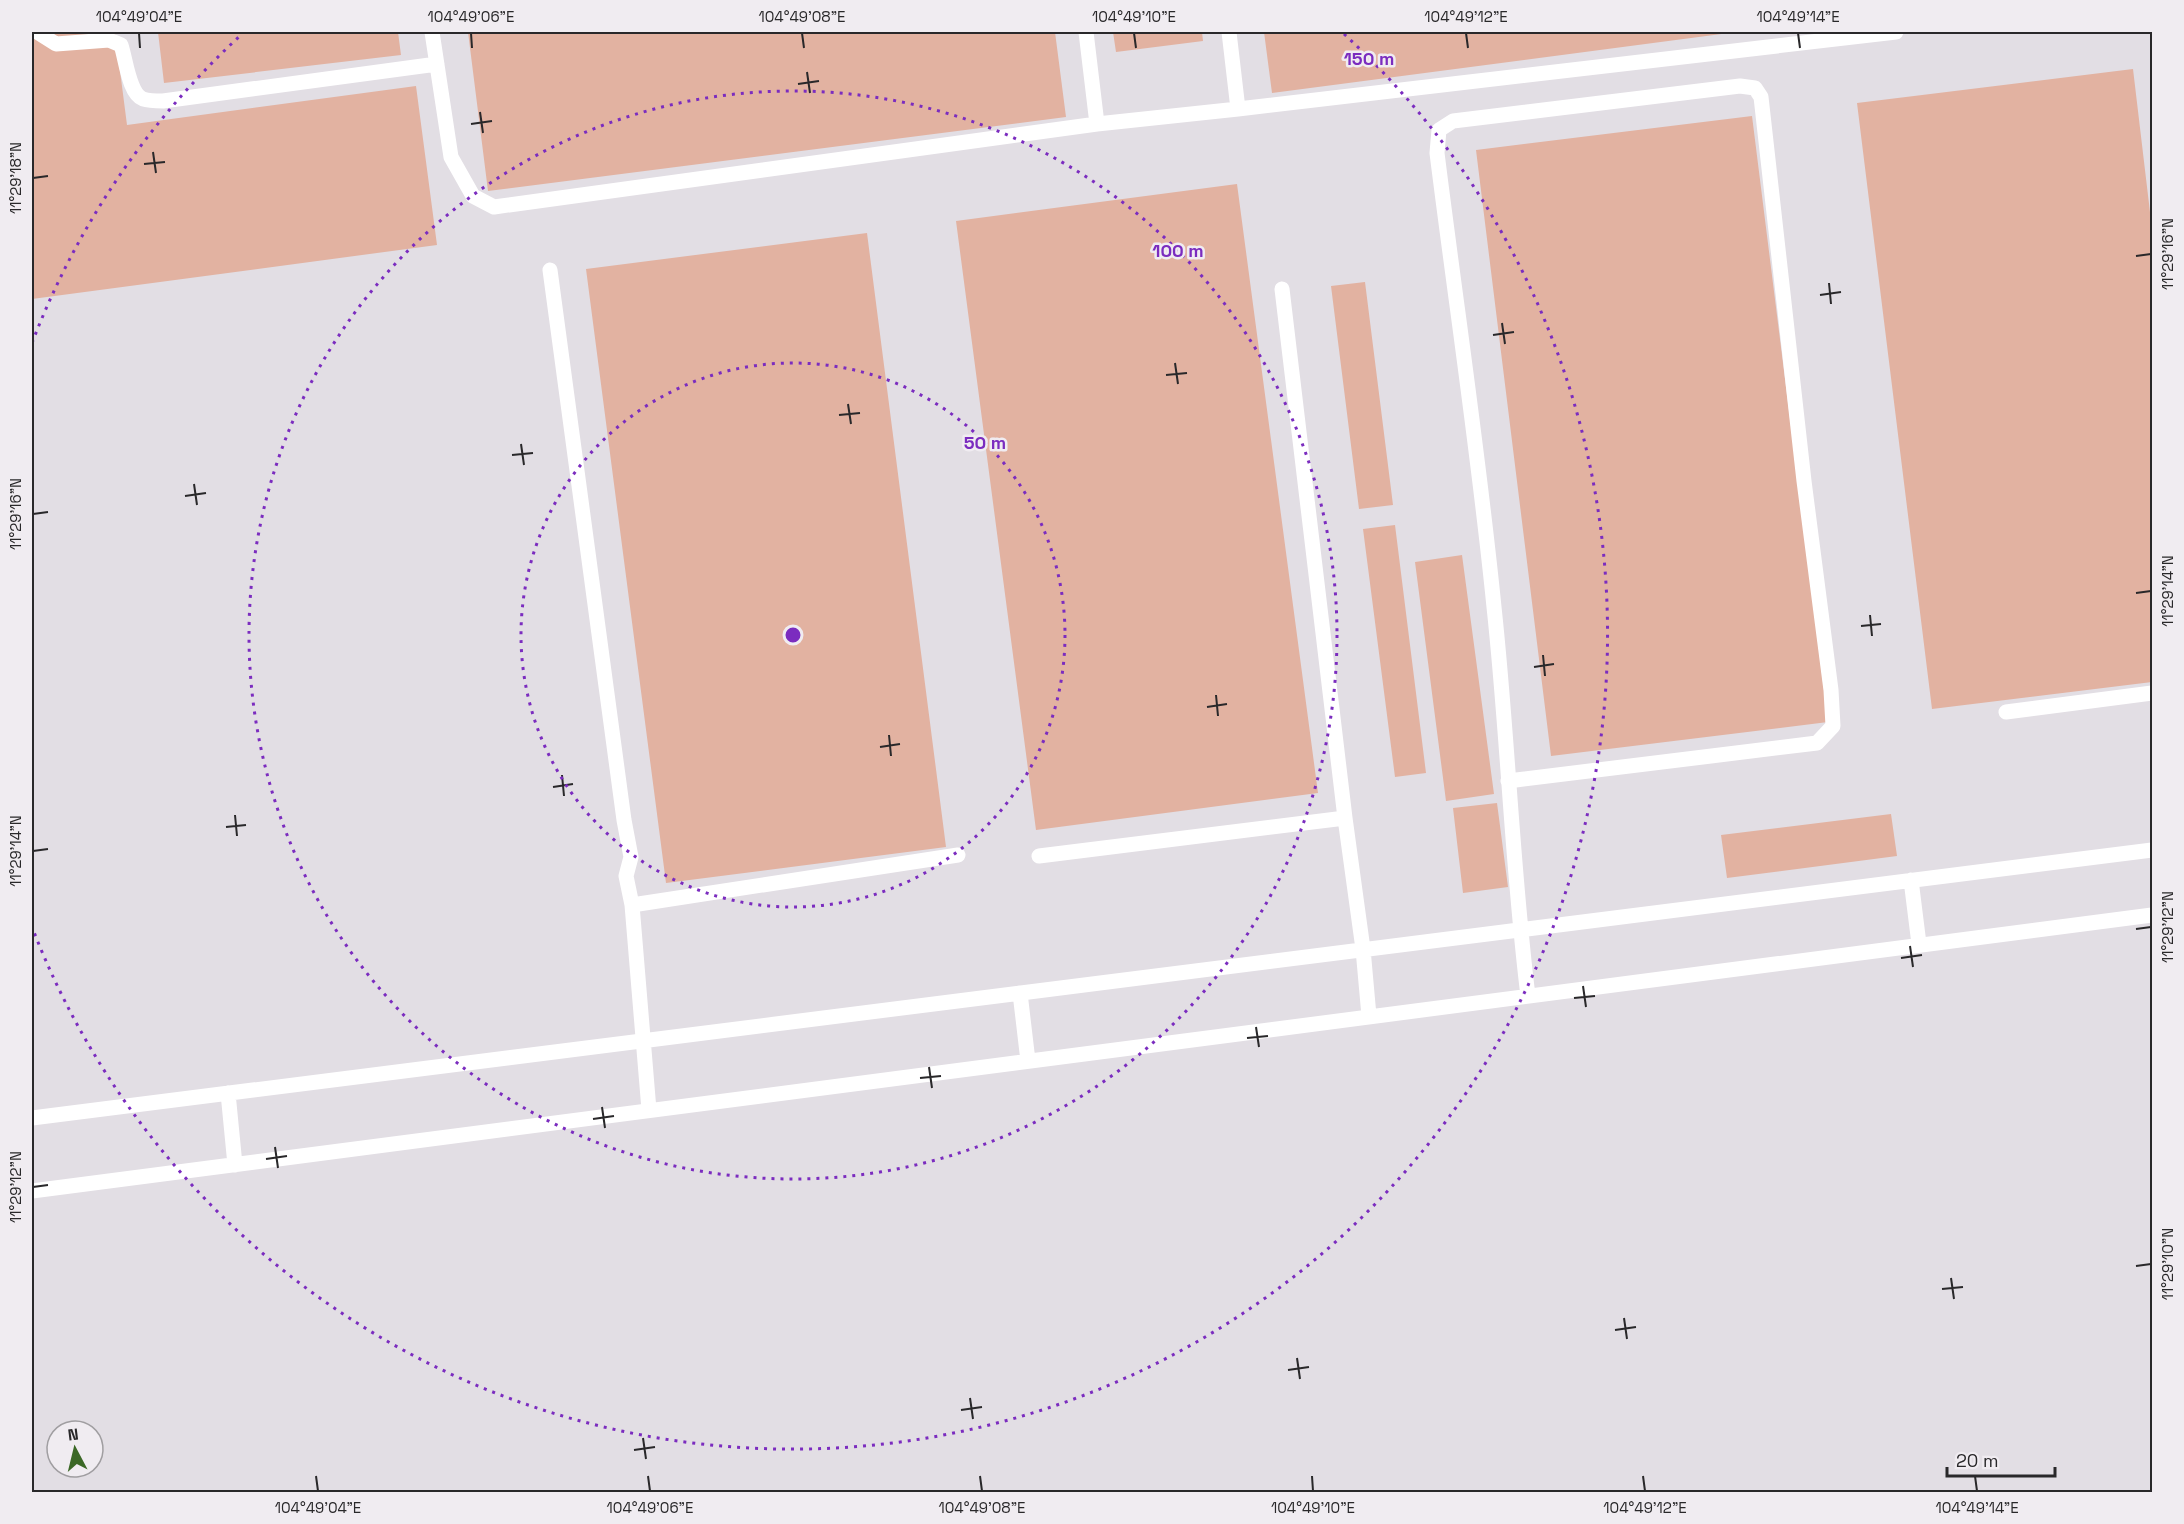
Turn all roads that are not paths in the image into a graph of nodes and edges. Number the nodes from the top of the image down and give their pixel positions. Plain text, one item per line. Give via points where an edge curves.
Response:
1 (37, 32) edge
2 (432, 32) edge
3 (1086, 32) edge
4 (1229, 32) edge
5 (1896, 32) edge
6 (436, 64) junction
7 (1238, 109) junction
8 (1097, 124) junction
9 (550, 270) dead end
10 (1282, 289) dead end
11 (2152, 693) edge
12 (2006, 712) dead end
13 (1508, 781) junction
14 (1345, 818) junction
15 (2152, 850) edge
16 (958, 855) dead end
17 (1039, 856) dead end
18 (1911, 880) junction
19 (632, 905) junction
20 (2152, 915) edge
21 (1520, 929) junction
22 (1919, 944) junction
23 (1363, 949) junction
24 (1020, 993) junction
25 (1528, 996) junction
26 (1370, 1016) junction
27 (644, 1041) junction
28 (1029, 1061) junction
29 (228, 1094) junction
30 (649, 1110) junction
31 (32, 1119) edge
32 (235, 1165) junction
33 (32, 1191) edge

1 - 6 lane via 56,44 109,40 121,45 132,89 142,99 163,101
2 - 6 lane
3 - 8 lane
4 - 7 lane
5 - 7 lane
6 - 8 lane via 451,157 473,196 494,207
7 - 8 lane
9 - 19 lane via 631,857 626,876
10 - 14 lane
11 - 12 lane
13 - 13 lane via 1817,743 1833,726 1761,97 1755,88 1453,121 1439,130 1437,153 1494,608
13 - 21 lane
14 - 17 lane
14 - 23 lane
15 - 18 lane
16 - 19 lane
18 - 21 lane
18 - 22 lane
19 - 27 lane
20 - 22 lane
21 - 23 lane
21 - 25 lane
22 - 25 lane
23 - 24 lane
23 - 26 lane
24 - 27 lane
24 - 28 lane
25 - 26 lane
26 - 28 lane
27 - 29 lane
27 - 30 lane
28 - 30 lane
29 - 31 lane
29 - 32 lane
30 - 32 lane
32 - 33 lane

